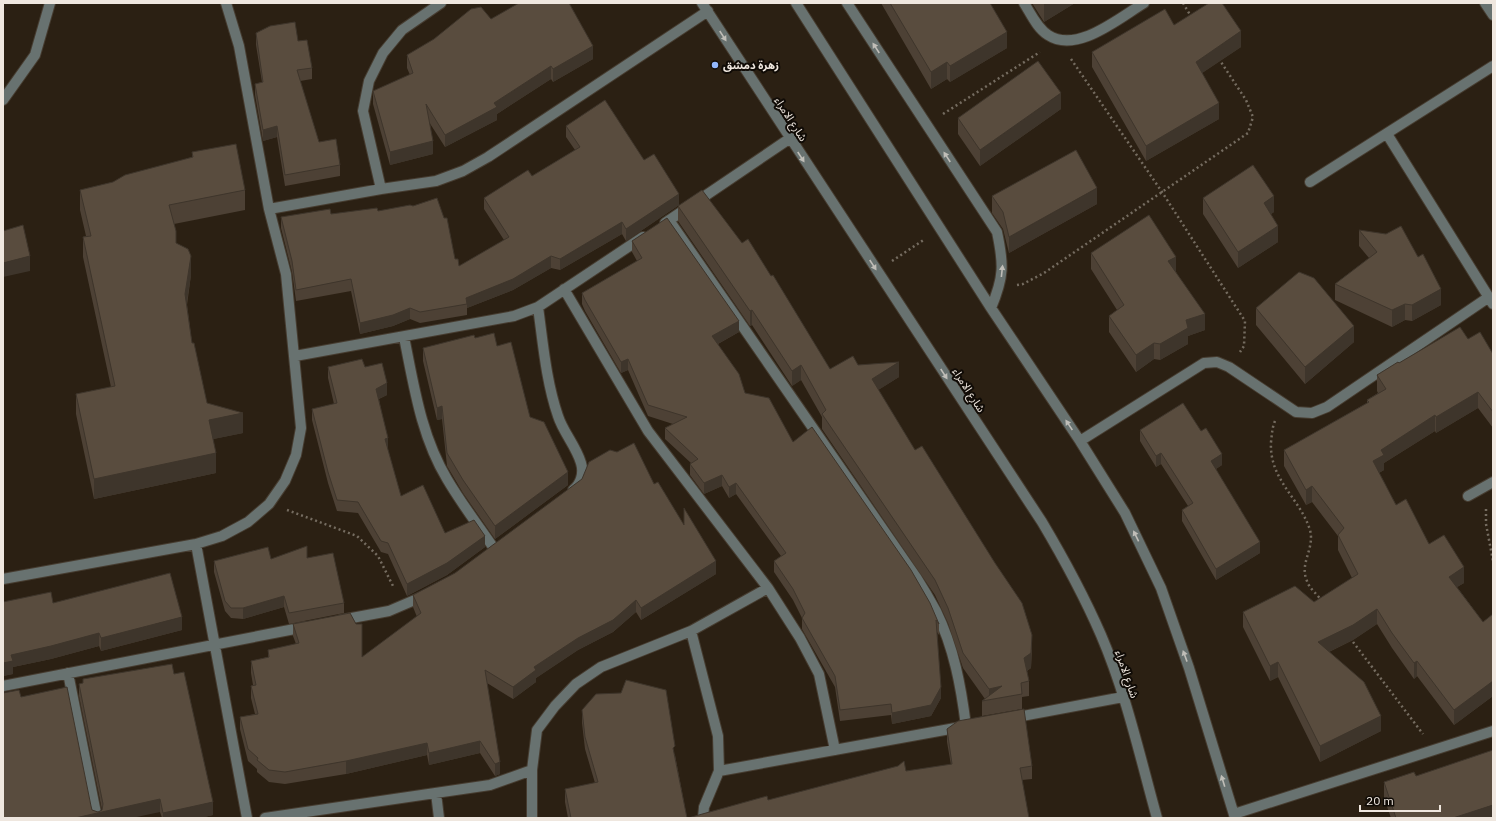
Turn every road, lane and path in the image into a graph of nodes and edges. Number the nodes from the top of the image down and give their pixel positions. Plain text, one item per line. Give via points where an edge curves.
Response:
1 (50, 3) edge
2 (226, 3) edge
3 (441, 3) edge
4 (796, 3) edge
5 (847, 3) edge
6 (1024, 3) edge
7 (1144, 3) edge
8 (1183, 3) edge
9 (1485, 3) edge
10 (705, 7) edge
11 (1493, 15) edge
12 (1196, 22) edge
13 (1058, 40) junction
14 (1217, 55) edge
15 (1493, 66) edge
16 (3, 100) edge
17 (927, 125) junction
18 (1387, 134) junction
19 (789, 138) junction
20 (1310, 182) dead end
21 (381, 189) junction
22 (1162, 192) junction
23 (269, 209) junction
24 (669, 220) junction
25 (941, 229) junction
26 (876, 271) junction
27 (1000, 287) junction
28 (564, 289) junction
29 (1491, 300) edge
30 (538, 307) junction
31 (991, 308) junction
32 (404, 337) junction
33 (295, 356) junction
34 (1229, 367) junction
35 (1282, 404) junction
36 (1080, 441) junction
37 (1489, 484) edge
38 (566, 495) edge
39 (1468, 496) dead end
40 (269, 504) junction
41 (196, 544) junction
42 (493, 547) edge
43 (1493, 561) edge
44 (3, 579) edge
45 (768, 588) junction
46 (433, 591) edge
47 (403, 606) junction
48 (1326, 606) edge
49 (328, 623) edge
50 (313, 626) edge
51 (691, 631) junction
52 (1349, 637) edge
53 (214, 645) junction
54 (68, 673) junction
55 (3, 686) edge
56 (1123, 697) junction
57 (1005, 719) edge
58 (1493, 731) edge
59 (1434, 749) junction
60 (835, 750) junction
61 (532, 770) junction
62 (719, 772) junction
63 (436, 793) junction
64 (1234, 816) edge
65 (97, 818) edge
66 (247, 818) edge
67 (265, 818) edge
68 (439, 818) edge
69 (532, 818) edge
70 (704, 818) edge
71 (1157, 818) edge

1 - 16 street via 35,55
2 - 23 street via 239,46
3 - 21 street via 402,30 383,54 369,81 363,111
4 - 25 street
17 -> 5 street
6 - 13 street via 1040,27
7 - 13 street via 1090,36 1074,41
8 - 12 path
9 - 11 street
10 -> 19 street, شارع الامراء
10 - 21 street via 488,158 436,182
13 - 17 path
13 - 22 path
14 - 22 path via 1246,100 1253,117 1248,133
15 - 18 street
27 -> 17 street via 1003,260 997,232
18 - 20 street
18 - 29 street
19 - 24 street
19 -> 26 street, شارع الامراء
21 - 23 street
22 - 27 path via 1037,276 1023,284
22 - 34 path via 1245,321 1244,346
23 - 33 street via 286,274
24 - 28 street
24 - 60 street via 920,584 936,612 951,648 970,725
25 - 26 path
25 - 31 street
26 -> 56 street, شارع الامراء via 1042,522 1075,578 1102,636
27 - 31 street
28 - 30 street
28 - 45 street via 648,430
29 - 35 street via 1327,408 1312,413 1296,412
30 - 32 street via 514,316
30 - 38 street via 548,379 558,417 581,463 582,475 578,486
36 -> 31 street
32 - 33 street
32 - 42 street via 419,411 436,456 447,479
33 - 40 street via 301,428 293,462 285,481
34 - 35 street
34 - 36 street via 1217,362 1204,363
35 - 48 path via 1272,427 1271,451 1277,476 1308,523 1311,536 1310,549 1304,564 1306,581
64 -> 36 street via 1189,668 1161,588 1124,513
37 - 39 street
37 - 43 path via 1486,524
40 - 41 street via 248,522 222,536
40 - 47 path via 357,536 378,556
41 - 44 street
41 - 53 street
45 - 51 street
45 - 60 street via 800,638 819,674
46 - 47 street
47 - 49 street
50 - 53 street
51 - 61 street via 601,667 576,684 537,730
51 - 62 street via 718,736
52 - 59 path
53 - 54 street
53 - 66 street
54 - 55 street
54 - 65 street
56 - 57 street
56 - 71 street, شارع الامراء
58 - 59 street
59 - 64 street
60 - 62 street
61 - 63 street via 490,785
61 - 69 street
62 - 70 street via 704,807
63 - 67 street
63 - 68 street

